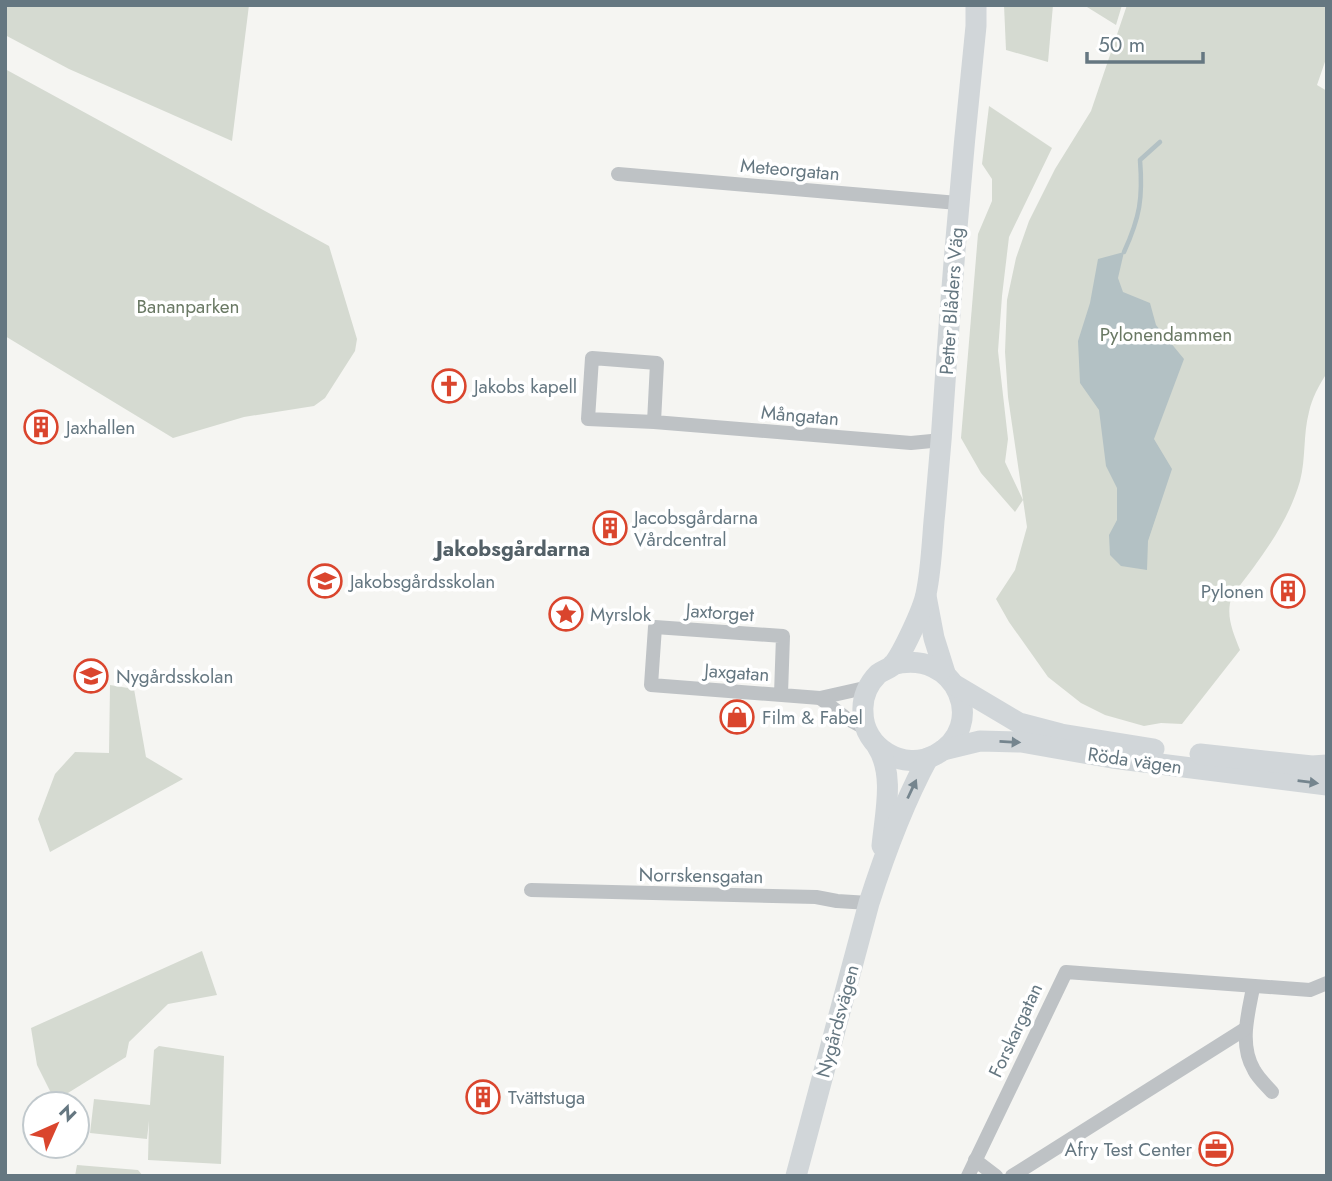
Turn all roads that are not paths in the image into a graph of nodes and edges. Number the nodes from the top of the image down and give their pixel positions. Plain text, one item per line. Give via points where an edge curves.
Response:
1 (975, 5) edge
2 (618, 174) dead end
3 (958, 203) junction
4 (654, 422) junction
5 (942, 440) junction
6 (926, 596) junction
7 (892, 666) junction
8 (950, 679) junction
9 (651, 685) joint
10 (869, 687) junction
11 (782, 694) junction
12 (820, 698) junction
13 (865, 728) junction
14 (877, 746) junction
15 (936, 754) junction
16 (1327, 765) edge
17 (1327, 785) edge
18 (881, 866) junction
19 (531, 890) dead end
20 (869, 903) junction
21 (1327, 983) edge
22 (1252, 988) junction
23 (1245, 1030) junction
24 (1272, 1092) dead end
25 (975, 1160) junction
26 (796, 1176) edge
27 (968, 1176) edge
28 (996, 1176) edge
29 (1012, 1176) edge

1 - 3 street, Petter Blåders Väg
2 - 3 street, Meteorgatan
3 - 5 street, Petter Blåders Väg
4 - 4 street, Mångatan via 588,419 592,358 657,363
4 - 5 street, Mångatan via 911,443
5 - 6 street, Petter Blåders Väg
6 - 7 street, Petter Blåders Väg
6 - 8 street, Petter Blåders Väg via 934,638
7 - 8 street via 919,662
7 - 10 street via 878,674
8 - 15 street via 961,705 960,727
8 - 16 street, Röda vägen via 1019,723 1061,734 1146,748
9 - 11 street, Jaxgatan
9 - 11 street, Jaxtorget via 655,627 783,636
10 - 12 street, Jaxgatan
10 - 13 street via 862,714
11 - 12 street, Jaxgatan
12 - 13 street
13 - 14 street
14 - 15 street via 901,760
14 - 18 street, Nygårdsvägen via 884,757 887,781
15 -> 17 street, Röda vägen via 980,741 1021,742
18 -> 15 street, Nygårdsvägen via 913,786
18 - 20 street, Nygårdsvägen
19 - 20 street, Norrskensgatan via 816,897
20 - 26 street, Nygårdsvägen
21 - 22 street, Forskargatan via 1310,990
22 - 23 street
22 - 25 street, Forskargatan via 1066,972
23 - 24 street via 1253,1069
23 - 29 street
25 - 27 street, Forskargatan
25 - 28 street

